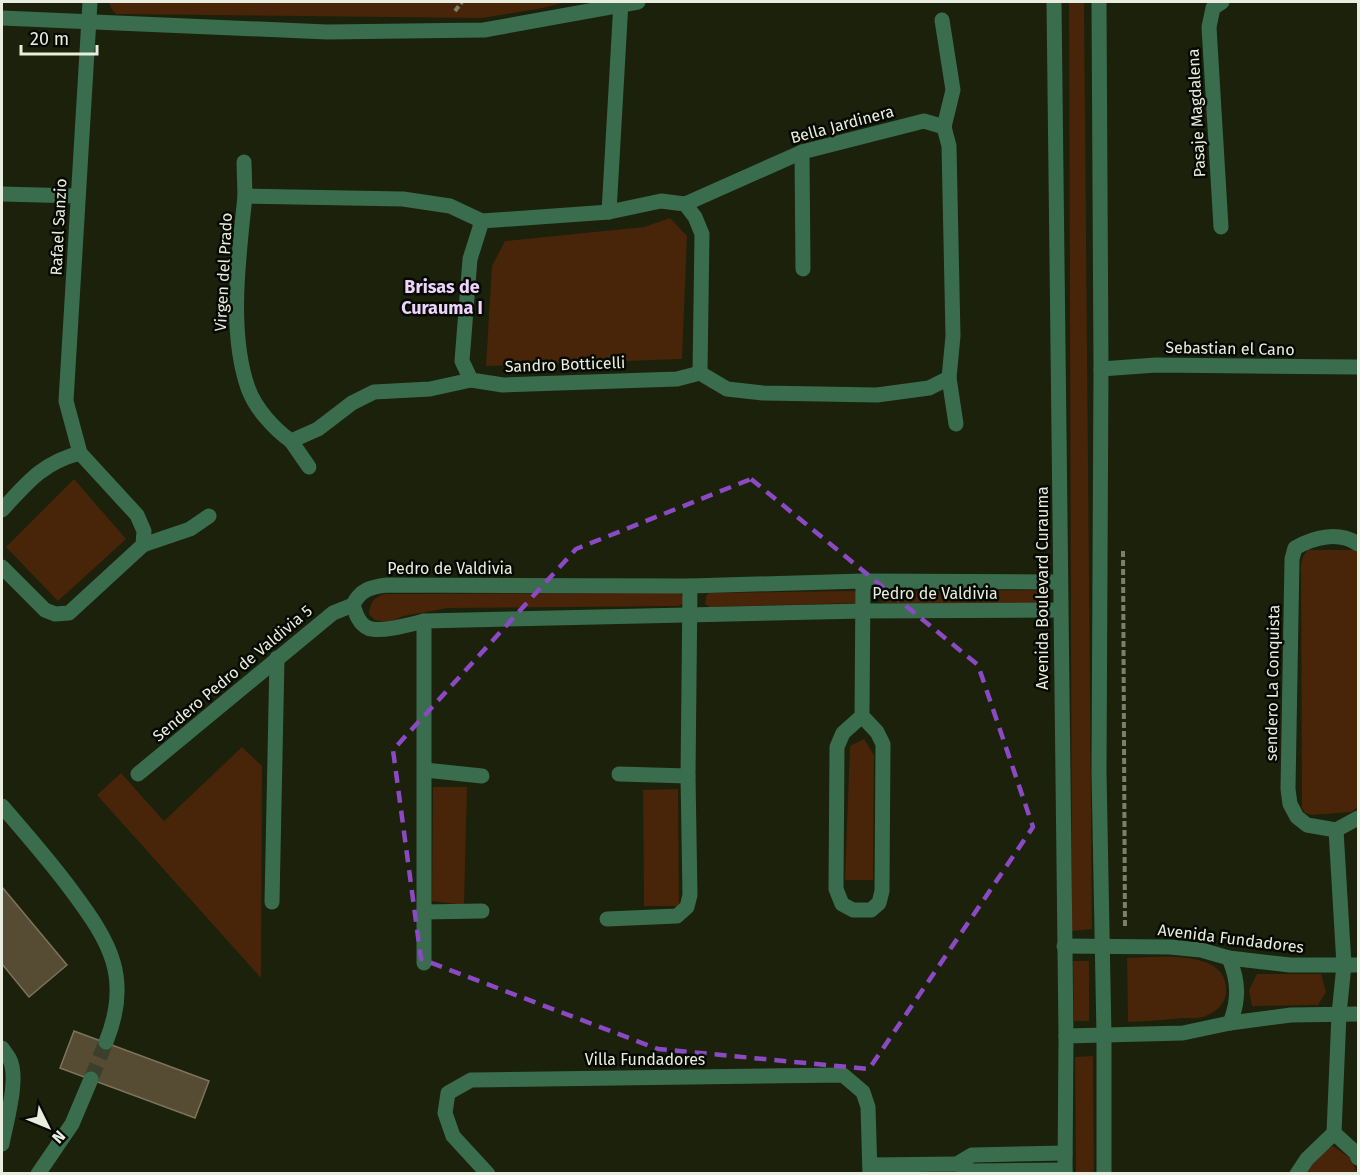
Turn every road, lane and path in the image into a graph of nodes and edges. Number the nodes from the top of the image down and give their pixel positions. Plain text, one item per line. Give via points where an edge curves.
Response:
1 (90, 2) edge
2 (638, 2) edge
3 (1054, 2) edge
4 (1099, 2) edge
5 (1222, 2) edge
6 (621, 3) edge
7 (2, 18) edge
8 (942, 20) dead end
9 (89, 23) junction
10 (944, 127) junction
11 (802, 152) junction
12 (244, 162) dead end
13 (2, 194) edge
14 (77, 196) junction
15 (245, 196) junction
16 (685, 204) junction
17 (609, 212) junction
18 (482, 220) junction
19 (1221, 227) dead end
20 (803, 269) dead end
21 (1359, 367) edge
22 (1101, 369) junction
23 (700, 373) junction
24 (949, 378) junction
25 (471, 380) junction
26 (956, 424) dead end
27 (291, 441) junction
28 (80, 453) junction
29 (309, 467) dead end
30 (2, 510) edge
31 (209, 516) dead end
32 (143, 544) junction
33 (1359, 544) edge
34 (1123, 546) dead end
35 (2, 567) edge
36 (863, 581) junction
37 (1060, 582) junction
38 (690, 586) junction
39 (353, 605) junction
40 (1060, 610) junction
41 (864, 611) junction
42 (690, 615) junction
43 (424, 621) junction
44 (277, 658) junction
45 (862, 716) junction
46 (425, 770) junction
47 (138, 774) dead end
48 (619, 774) dead end
49 (482, 776) dead end
50 (688, 776) junction
51 (2, 806) edge
52 (1359, 818) edge
53 (1336, 830) junction
54 (272, 902) dead end
55 (482, 911) dead end
56 (424, 912) junction
57 (607, 919) dead end
58 (1064, 946) junction
59 (1103, 946) junction
60 (1125, 946) junction
61 (1229, 958) junction
62 (424, 963) dead end
63 (1351, 965) edge
64 (1339, 1014) junction
65 (1359, 1014) edge
66 (1230, 1023) junction
67 (1066, 1036) junction
68 (1104, 1036) junction
69 (106, 1042) tunnel mouth
70 (2, 1048) edge
71 (92, 1079) tunnel mouth
72 (1334, 1133) junction
73 (2, 1144) edge
74 (1065, 1154) junction
75 (1359, 1158) edge
76 (957, 1164) junction
77 (870, 1169) edge
78 (1065, 1172) edge
79 (38, 1173) edge
80 (488, 1173) edge
81 (1104, 1173) edge
82 (1297, 1173) edge

1 - 9 street, Rafael Sanzio
2 - 6 street
3 - 37 street, Avenida Boulevard Curauma
4 - 22 street
5 - 19 street, Pasaje Magdalena via 1213,8 1209,27
6 - 9 street via 484,30 327,32
6 - 17 street
7 - 9 street
8 - 10 street via 953,90
9 - 14 street, Rafael Sanzio
10 - 11 street, Bella Jardinera via 924,121
10 - 24 street via 949,146 953,336
11 - 16 street, Bella Jardinera
11 - 20 street
12 - 15 street, Virgen del Prado
13 - 14 street
14 - 28 street, Rafael Sanzio via 66,401
15 - 18 street, Virgen del Prado via 403,199 450,206
15 - 27 street, Virgen del Prado via 238,273 238,347 248,390 272,426
16 - 17 street via 661,201
16 - 23 street via 702,234
17 - 18 street
18 - 25 street via 470,259 462,361
21 - 22 street, Sebastian el Cano via 1156,365
22 - 59 street via 1099,772
23 - 24 street via 727,389 763,393 866,395 929,388
23 - 25 street, Sandro Botticelli via 677,379 503,385
24 - 26 street
25 - 27 street via 430,389 374,392 318,429
27 - 29 street, Virgen del Prado
28 - 30 street via 38,472
28 - 32 street, Rafael Sanzio via 137,515 144,531
31 - 32 street via 190,529
32 - 35 street via 69,613 45,610
33 - 53 street, sendero La Conquista via 1322,536 1295,548 1292,559 1290,804 1307,825
34 - 60 path
36 - 37 street, Pedro de Valdivia
36 - 38 street, Pedro de Valdivia
36 - 41 street
37 - 40 street, Avenida Boulevard Curauma
38 - 39 street, Pedro de Valdivia via 387,585 361,592
38 - 42 street
39 - 43 street, Pedro de Valdivia via 369,629
39 - 44 street, Sendero Pedro de Valdivia 5 via 333,613
40 - 41 street, Pedro de Valdivia
40 - 58 street, Avenida Boulevard Curauma
41 - 42 street, Pedro de Valdivia
41 - 45 street
42 - 43 street, Pedro de Valdivia
42 - 50 street
43 - 46 street
44 - 47 street, Sendero Pedro de Valdivia 5
44 - 54 street
45 - 45 street via 843,733 837,747 836,889 842,904 853,910 870,910 879,903 882,891 883,744
46 - 49 street
46 - 56 street
48 - 50 street
50 - 57 street via 687,908 677,916
51 - 69 street via 98,926 112,954 118,993
52 - 53 street
53 - 63 street
55 - 56 street
56 - 62 street
58 - 59 street, Avenida Fundadores
58 - 67 street, Avenida Boulevard Curauma
59 - 60 street, Avenida Fundadores
59 - 68 street
60 - 61 street, Avenida Fundadores via 1201,950
61 - 63 street, Avenida Fundadores via 1290,965
61 - 66 street via 1238,996
63 - 64 street
64 - 65 street
64 - 66 street
64 - 72 street
66 - 68 street via 1183,1033
67 - 68 street
67 - 74 street, Avenida Boulevard Curauma
68 - 81 street
70 - 73 street via 10,1060 12,1098
71 - 79 street via 72,1124
72 - 75 street
72 - 82 street
74 - 76 street, Villa Fundadores via 972,1155
74 - 78 street, Avenida Boulevard Curauma
76 - 77 street, Villa Fundadores
76 - 78 street, Villa Fundadores via 972,1172
77 - 80 street, Villa Fundadores via 868,1107 863,1092 843,1076 471,1080 448,1093 445,1113 453,1136

